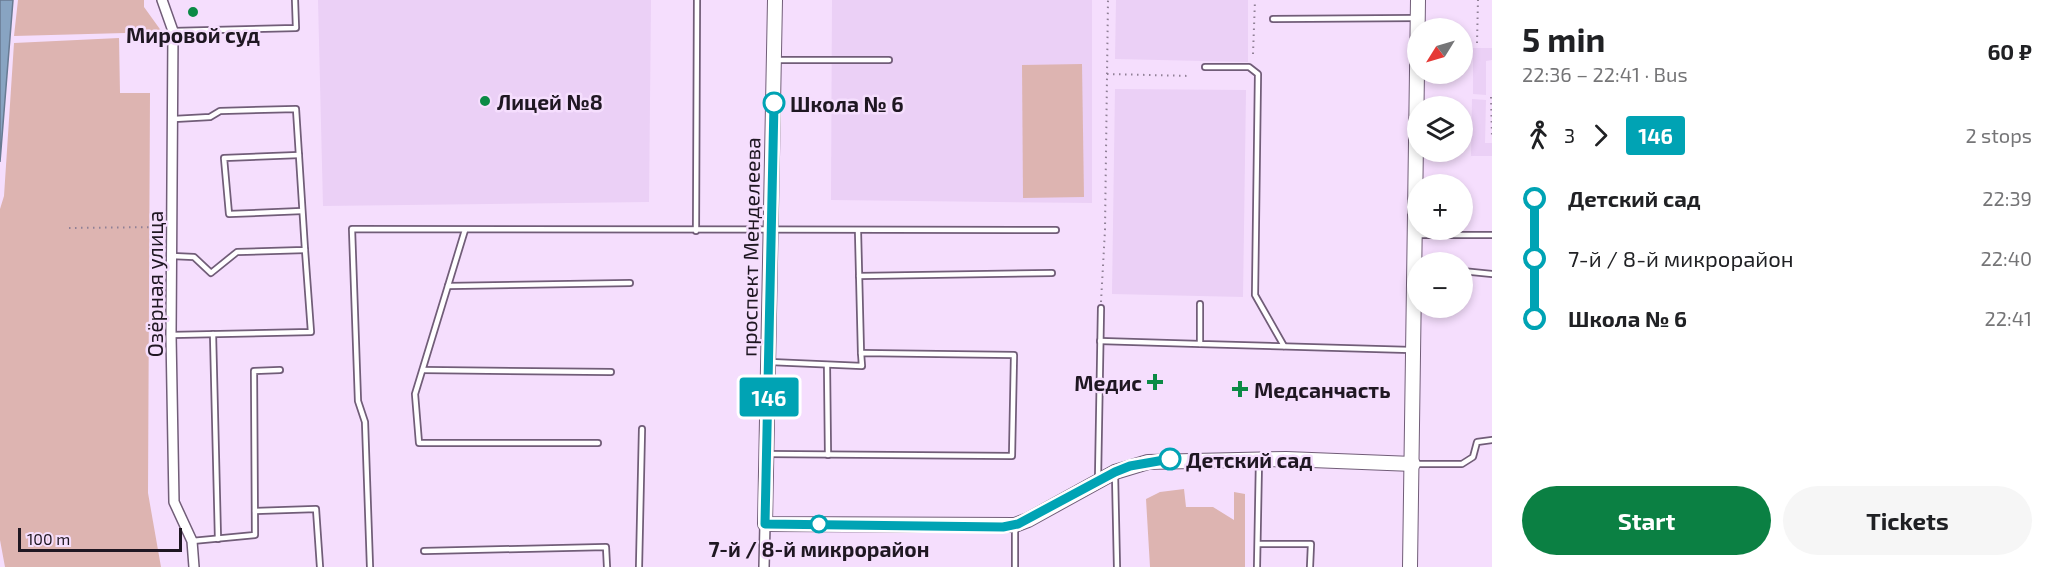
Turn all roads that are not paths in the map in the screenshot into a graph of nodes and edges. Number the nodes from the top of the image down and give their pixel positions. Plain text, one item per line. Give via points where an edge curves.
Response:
1 (162, 0) edge
2 (295, 0) edge
3 (697, 0) edge
4 (775, 0) edge
5 (1418, 0) edge
6 (1407, 18) edge
7 (1418, 18) edge
8 (1273, 19) dead end
9 (173, 31) junction
10 (774, 60) junction
11 (889, 60) dead end
12 (1205, 67) dead end
13 (1417, 84) edge
14 (174, 119) junction
15 (299, 155) junction
16 (1416, 174) edge
17 (302, 212) junction
18 (465, 230) junction
19 (1056, 230) dead end
20 (696, 231) junction
21 (858, 231) junction
22 (772, 232) junction
23 (1473, 235) edge
24 (1492, 235) edge
25 (305, 250) junction
26 (172, 256) junction
27 (1473, 272) edge
28 (1052, 273) dead end
29 (1492, 274) edge
30 (859, 276) junction
31 (630, 283) dead end
32 (448, 286) junction
33 (1200, 304) dead end
34 (1101, 308) road end
35 (1415, 318) edge
36 (213, 334) junction
37 (171, 335) junction
38 (1100, 340) junction
39 (1200, 344) junction
40 (1284, 346) junction
41 (1414, 350) junction
42 (861, 353) junction
43 (769, 362) junction
44 (827, 364) junction
45 (280, 370) dead end
46 (423, 370) junction
47 (611, 372) dead end
48 (642, 429) dead end
49 (1492, 440) edge
50 (598, 442) dead end
51 (767, 454) junction
52 (828, 455) junction
53 (1259, 459) junction
54 (1413, 464) junction
55 (1115, 472) junction
56 (1098, 481) junction
57 (255, 511) junction
58 (765, 524) junction
59 (1015, 525) junction
60 (218, 539) junction
61 (192, 541) junction
62 (1259, 544) junction
63 (424, 551) dead end
64 (194, 567) edge
65 (320, 567) edge
66 (370, 567) edge
67 (607, 567) edge
68 (639, 567) edge
69 (764, 567) edge
70 (1015, 567) edge
71 (1117, 567) edge
72 (1257, 567) edge
73 (1311, 567) edge
74 (1410, 567) edge

1 - 9 street, Озёрная улица
2 - 9 lane via 296,28
3 - 20 lane
4 - 10 street, проспект Менделеева
5 - 7 street
6 - 8 lane
9 - 14 street, Озёрная улица
10 - 11 lane
10 - 22 street, проспект Менделеева
12 - 40 lane via 1249,67 1258,74 1255,295
13 - 16 street
14 - 15 lane via 210,117 220,111 296,109
14 - 26 street, Озёрная улица
15 - 17 lane
15 - 17 lane via 224,158 229,214
17 - 25 lane
18 - 20 lane
18 - 32 lane
18 - 66 lane via 352,229 358,400 365,422
19 - 21 lane
20 - 22 lane
21 - 22 lane
21 - 30 lane
22 - 43 street, проспект Менделеева
23 - 24 lane
25 - 26 lane via 237,252 211,273 194,257
25 - 36 lane via 311,332
26 - 37 street, Озёрная улица
27 - 29 lane
28 - 30 lane
30 - 42 lane
31 - 32 lane
32 - 46 lane
33 - 39 lane
34 - 38 lane
35 - 41 street
36 - 37 lane
36 - 60 lane
37 - 61 street, Озёрная улица via 174,502
38 - 39 lane
38 - 56 lane
39 - 40 lane
40 - 41 lane
41 - 54 street
42 - 44 lane via 862,366
42 - 52 lane via 1014,355 1012,456
43 - 44 lane
43 - 51 street, проспект Менделеева
44 - 52 lane
45 - 57 lane via 254,371
46 - 47 lane
46 - 50 lane via 415,394 419,443
48 - 68 lane
49 - 54 lane via 1477,442 1473,457 1462,464
51 - 52 lane
51 - 58 street, проспект Менделеева
53 - 54 street
53 - 55 street via 1170,459
53 - 62 lane
54 - 74 street
55 - 56 street
55 - 71 lane
56 - 59 street
57 - 60 lane via 255,535
57 - 65 lane via 316,508
58 - 59 street
58 - 69 street, проспект Менделеева
59 - 70 lane
60 - 61 lane
61 - 64 street, Озёрная улица
62 - 72 lane
62 - 73 lane via 1311,544
63 - 67 lane via 606,547

